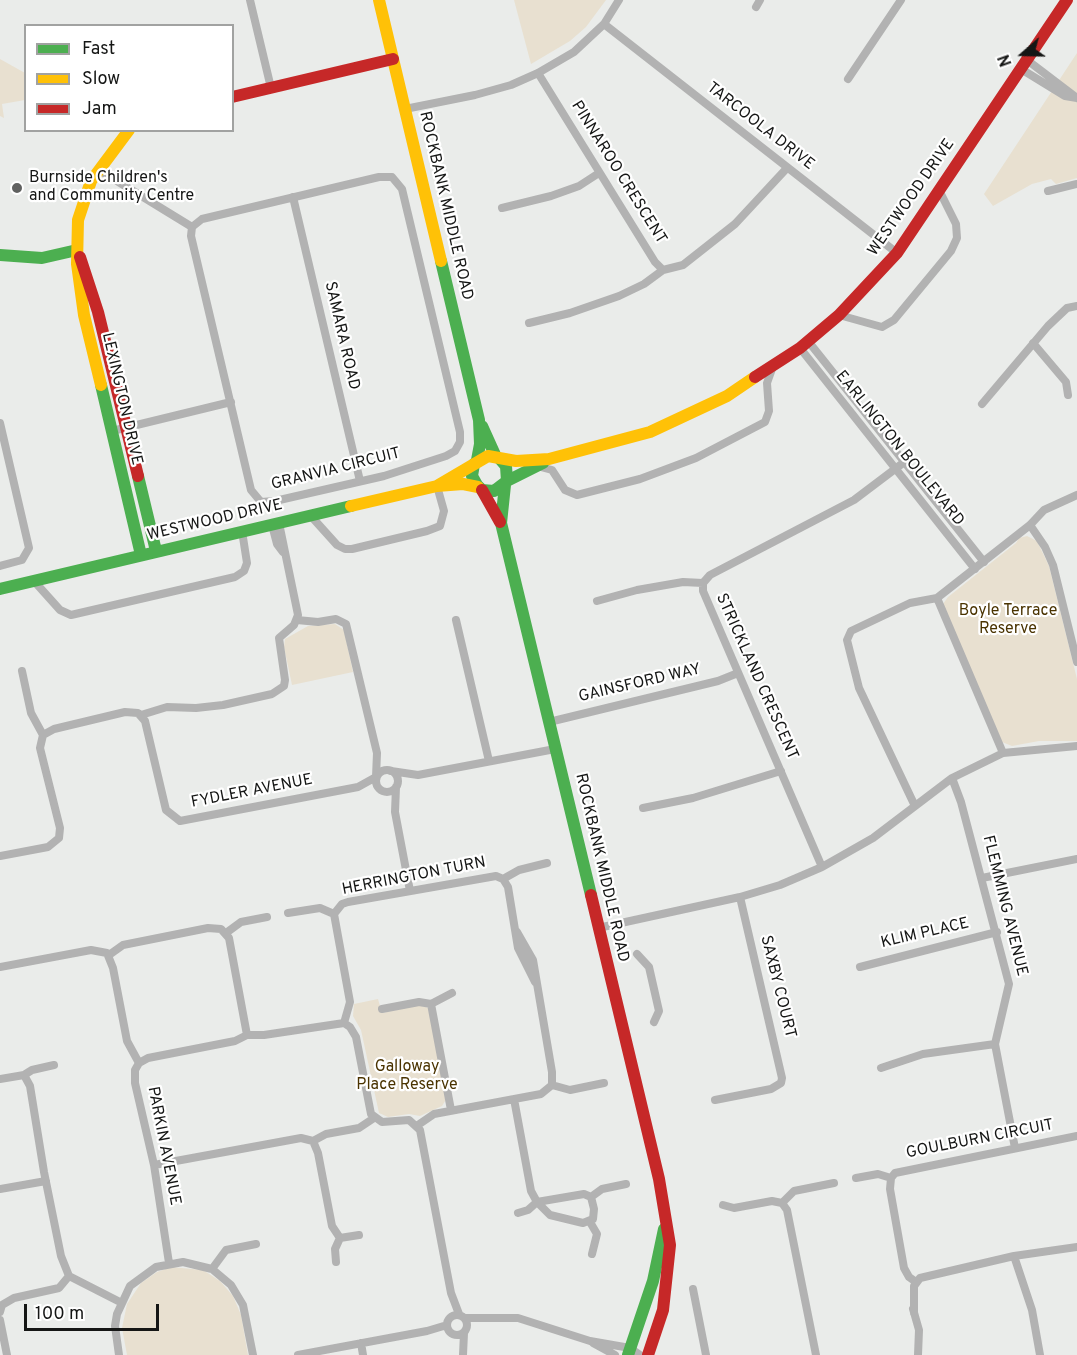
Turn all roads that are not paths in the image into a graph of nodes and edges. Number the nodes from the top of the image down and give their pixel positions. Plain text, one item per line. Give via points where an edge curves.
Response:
1 (250, 0) edge
2 (379, 0) edge
3 (619, 0) edge
4 (901, 0) edge
5 (1067, 0) edge
6 (604, 24) junction
7 (393, 59) junction
8 (1024, 64) junction
9 (538, 73) junction
10 (848, 79) dead end
11 (271, 88) junction
12 (234, 97) edge
13 (1077, 98) edge
14 (405, 109) junction
15 (128, 132) edge
16 (788, 168) junction
17 (99, 170) junction
18 (599, 173) junction
19 (1077, 184) edge
20 (939, 190) junction
21 (1048, 191) dead end
22 (293, 197) junction
23 (502, 208) dead end
24 (192, 227) junction
25 (77, 250) junction
26 (897, 253) junction
27 (0, 255) edge
28 (663, 270) junction
29 (1077, 306) edge
30 (838, 315) junction
31 (529, 323) dead end
32 (1033, 343) junction
33 (804, 345) junction
34 (772, 369) junction
35 (1068, 395) dead end
36 (231, 402) junction
37 (982, 404) dead end
38 (478, 420) junction
39 (0, 423) edge
40 (126, 427) junction
41 (112, 431) junction
42 (498, 458) junction
43 (549, 459) junction
44 (476, 462) junction
45 (903, 463) junction
46 (537, 466) junction
47 (895, 469) junction
48 (360, 481) junction
49 (506, 483) junction
50 (437, 486) junction
51 (480, 488) junction
52 (1077, 495) edge
53 (310, 516) junction
54 (501, 523) junction
55 (276, 524) junction
56 (1030, 525) junction
57 (242, 531) junction
58 (156, 552) junction
59 (141, 555) junction
60 (984, 562) junction
61 (0, 566) edge
62 (975, 569) junction
63 (34, 581) junction
64 (703, 583) junction
65 (0, 589) edge
66 (937, 598) junction
67 (597, 601) dead end
68 (297, 620) junction
69 (456, 620) dead end
70 (1073, 624) edge
71 (1077, 662) edge
72 (22, 671) dead end
73 (738, 673) junction
74 (141, 715) junction
75 (549, 722) junction
76 (43, 735) junction
77 (1077, 746) edge
78 (555, 749) junction
79 (377, 753) junction
80 (1003, 753) junction
81 (489, 761) junction
82 (391, 770) junction
83 (781, 771) junction
84 (418, 775) junction
85 (376, 777) junction
86 (952, 778) junction
87 (358, 787) junction
88 (396, 787) junction
89 (383, 792) junction
90 (914, 804) junction
91 (643, 808) dead end
92 (395, 812) junction
93 (0, 856) edge
94 (1077, 859) edge
95 (547, 863) dead end
96 (822, 867) junction
97 (982, 878) junction
98 (503, 879) junction
99 (410, 891) junction
100 (740, 897) junction
101 (288, 913) dead end
102 (334, 914) junction
103 (267, 917) dead end
104 (598, 928) junction
105 (997, 932) junction
106 (226, 933) junction
107 (637, 954) dead end
108 (109, 955) junction
109 (0, 967) edge
110 (860, 967) dead end
111 (452, 993) dead end
112 (431, 1004) junction
113 (382, 1009) dead end
114 (654, 1022) dead end
115 (344, 1023) junction
116 (247, 1035) junction
117 (995, 1044) junction
118 (139, 1063) junction
119 (54, 1065) dead end
120 (881, 1068) dead end
121 (24, 1075) junction
122 (0, 1079) edge
123 (604, 1083) dead end
124 (552, 1085) junction
125 (514, 1099) junction
126 (715, 1100) dead end
127 (452, 1110) junction
128 (374, 1118) junction
129 (418, 1125) junction
130 (1077, 1136) edge
131 (313, 1141) junction
132 (1015, 1148) junction
133 (154, 1166) junction
134 (856, 1178) dead end
135 (891, 1178) junction
136 (45, 1181) junction
137 (834, 1183) dead end
138 (626, 1184) dead end
139 (0, 1189) edge
140 (591, 1197) junction
141 (537, 1202) junction
142 (782, 1203) junction
143 (723, 1205) dead end
144 (518, 1213) dead end
145 (590, 1222) junction
146 (666, 1222) junction
147 (359, 1236) dead end
148 (340, 1238) junction
149 (256, 1244) dead end
150 (1077, 1247) edge
151 (592, 1254) dead end
152 (1014, 1256) junction
153 (336, 1262) dead end
154 (169, 1263) junction
155 (212, 1269) junction
156 (69, 1276) junction
157 (914, 1280) junction
158 (693, 1289) dead end
159 (120, 1302) junction
160 (0, 1312) edge
161 (0, 1320) edge
162 (457, 1325) junction
163 (590, 1341) junction
164 (361, 1343) junction
165 (633, 1353) edge
166 (7, 1355) edge
167 (119, 1355) edge
168 (254, 1355) edge
169 (298, 1355) edge
170 (363, 1355) edge
171 (462, 1355) edge
172 (615, 1355) edge
173 (648, 1355) edge
174 (706, 1355) edge
175 (816, 1355) edge
176 (918, 1355) edge
177 (1040, 1355) edge

1 - 11 street
2 - 7 street, ROCKBANK MIDDLE ROAD
3 - 6 street
4 - 10 street
5 - 8 street, WESTWOOD DRIVE
6 - 9 street via 574,52
6 - 16 street, TARCOOLA DRIVE
7 - 11 street
7 - 14 street, ROCKBANK MIDDLE ROAD
8 - 13 street
8 - 20 street, WESTWOOD DRIVE
9 - 14 street via 475,95
9 - 18 street, PINNAROO CRESCENT
11 - 12 street
14 - 38 street, ROCKBANK MIDDLE ROAD
15 - 17 street, LEXINGTON DRIVE
16 - 26 street, TARCOOLA DRIVE
16 - 28 street, PINNAROO CRESCENT via 735,224 683,265
17 - 24 street
17 - 25 street, LEXINGTON DRIVE via 80,208
18 - 23 street via 579,186
18 - 28 street, PINNAROO CRESCENT
19 - 21 street
20 - 26 street, WESTWOOD DRIVE
20 - 30 street via 956,224 957,238 951,251 894,320 882,327
22 - 24 street, GRANVIA CIRCUIT via 202,219
22 - 48 street, SAMARA ROAD
22 - 48 street, GRANVIA CIRCUIT via 386,176 399,182 461,437 456,450 446,456
24 - 36 street, GRANVIA CIRCUIT
25 - 27 street via 42,258
25 - 40 street, LEXINGTON DRIVE via 93,293
25 - 41 street, LEXINGTON DRIVE via 84,315
26 - 30 street, WESTWOOD DRIVE
28 - 31 street via 619,296
29 - 32 street via 1067,308
30 - 33 street, WESTWOOD DRIVE
32 - 35 street via 1066,382
32 - 37 street
33 - 34 street, WESTWOOD DRIVE
33 - 45 street, EARLINGTON BOULEVARD
33 - 47 street, EARLINGTON BOULEVARD
34 - 43 street, WESTWOOD DRIVE via 670,424
34 - 46 street via 767,383 769,411 765,422 696,458 640,479 577,495 565,490 552,470
36 - 40 street
36 - 48 street, GRANVIA CIRCUIT via 251,490 257,500 266,503
38 - 42 street, ROCKBANK MIDDLE ROAD
38 - 44 street, ROCKBANK MIDDLE ROAD via 480,444
39 - 61 street via 29,548 22,560
40 - 41 street
40 - 58 street, LEXINGTON DRIVE
41 - 59 street, LEXINGTON DRIVE
42 - 43 street, WESTWOOD DRIVE
42 - 44 street via 488,456
42 - 49 street via 508,471
43 - 46 street, WESTWOOD DRIVE
44 - 50 street, WESTWOOD DRIVE
44 - 51 street via 472,476
45 - 47 street, STRICKLAND CRESCENT
45 - 60 street, EARLINGTON BOULEVARD
46 - 49 street, WESTWOOD DRIVE
47 - 62 street, EARLINGTON BOULEVARD
47 - 64 street, STRICKLAND CRESCENT via 854,500 710,575
49 - 51 street via 494,491
49 - 54 street, ROCKBANK MIDDLE ROAD
50 - 51 street, WESTWOOD DRIVE via 463,484
50 - 53 street, WESTWOOD DRIVE
50 - 53 street via 444,511 440,526 352,549 337,545
51 - 54 street, ROCKBANK MIDDLE ROAD
52 - 56 street via 1044,510
53 - 55 street, WESTWOOD DRIVE
54 - 75 street, ROCKBANK MIDDLE ROAD
55 - 57 street, WESTWOOD DRIVE
55 - 68 street via 284,542
56 - 60 street
56 - 70 street via 1053,565
57 - 58 street, WESTWOOD DRIVE
57 - 63 street via 247,563 235,577 71,615 60,610
58 - 59 street, WESTWOOD DRIVE
59 - 63 street, WESTWOOD DRIVE
60 - 62 street
62 - 66 street
63 - 65 street, WESTWOOD DRIVE
64 - 67 street via 682,582
64 - 73 street, STRICKLAND CRESCENT via 702,591
66 - 80 street
66 - 90 street via 910,603 865,622 851,631 846,640 859,688
68 - 74 street via 279,638 285,680 280,691 224,705 167,707
68 - 79 street via 336,619 346,624
69 - 81 street
70 - 71 street
72 - 76 street via 32,713
73 - 75 street, GAINSFORD WAY
73 - 83 street, STRICKLAND CRESCENT
74 - 76 street via 125,712
74 - 87 street, FYDLER AVENUE via 166,810 175,820
75 - 78 street, ROCKBANK MIDDLE ROAD
76 - 93 street via 40,748 60,828 59,838 48,847
77 - 80 street
78 - 81 street
78 - 104 street, ROCKBANK MIDDLE ROAD
79 - 82 street
79 - 85 street
80 - 86 street
81 - 84 street
82 - 84 street
82 - 85 street
82 - 88 street via 397,776
83 - 91 street via 693,798
83 - 96 street, STRICKLAND CRESCENT
84 - 88 street
85 - 87 street, FYDLER AVENUE
85 - 89 street via 377,787
86 - 90 street
86 - 97 street, FLEMMING AVENUE
87 - 89 street, FYDLER AVENUE
88 - 89 street
88 - 92 street
89 - 92 street
90 - 96 street via 873,838
92 - 99 street
94 - 97 street
95 - 98 street, HERRINGTON TURN
96 - 100 street
97 - 105 street, FLEMMING AVENUE
98 - 99 street, HERRINGTON TURN via 490,876
98 - 124 street, HERRINGTON TURN via 516,929 533,960
99 - 102 street, HERRINGTON TURN via 348,902
100 - 104 street
100 - 126 street, SAXBY COURT via 783,1073 781,1083 771,1089
101 - 102 street, HERRINGTON TURN via 320,908
102 - 115 street, HERRINGTON TURN via 350,1002
103 - 106 street via 242,922
104 - 146 street, ROCKBANK MIDDLE ROAD
105 - 110 street, KLIM PLACE
105 - 117 street, FLEMMING AVENUE via 1009,984
106 - 108 street via 208,928 123,945
106 - 116 street
107 - 114 street via 647,962 654,985 659,1011
108 - 109 street via 91,950
108 - 118 street via 127,1041
111 - 112 street
112 - 113 street via 419,1002
112 - 127 street
115 - 116 street
115 - 128 street via 356,1037 369,1111
116 - 118 street via 236,1041
117 - 120 street via 923,1054
117 - 132 street, FLEMMING AVENUE
118 - 133 street, PARKIN AVENUE via 135,1083
119 - 121 street
121 - 122 street
121 - 136 street via 30,1086
123 - 124 street via 570,1090
124 - 125 street via 542,1094
125 - 127 street
125 - 141 street via 531,1191
127 - 129 street via 434,1114
128 - 129 street via 387,1122 409,1120
128 - 131 street via 358,1128 326,1134
129 - 162 street
130 - 132 street, GOULBURN CIRCUIT
131 - 133 street via 302,1138
131 - 148 street via 332,1226
132 - 135 street, GOULBURN CIRCUIT via 904,1170
133 - 154 street, PARKIN AVENUE
134 - 135 street, GOULBURN CIRCUIT via 878,1174
135 - 157 street, GOULBURN CIRCUIT via 902,1252
136 - 139 street
136 - 156 street
137 - 142 street via 794,1191
138 - 140 street via 602,1189
140 - 141 street via 584,1194
140 - 145 street via 594,1216
141 - 144 street
141 - 145 street via 550,1215
142 - 143 street via 772,1201 734,1208
142 - 175 street via 787,1210
145 - 151 street via 597,1234
146 - 165 street, ROCKBANK MIDDLE ROAD
146 - 173 street, ROCKBANK MIDDLE ROAD via 669,1273 663,1310
147 - 148 street
148 - 153 street via 335,1249
149 - 155 street via 226,1250
150 - 152 street
152 - 157 street
152 - 177 street via 1032,1310
154 - 155 street via 193,1263
154 - 159 street via 137,1279
155 - 168 street via 238,1294
156 - 159 street
156 - 160 street via 59,1288 14,1298 2,1305
157 - 176 street
158 - 174 street via 693,1311
159 - 167 street via 115,1326
161 - 166 street
162 - 163 street via 518,1318
162 - 164 street
162 - 171 street
163 - 165 street
163 - 172 street
164 - 169 street
164 - 170 street

